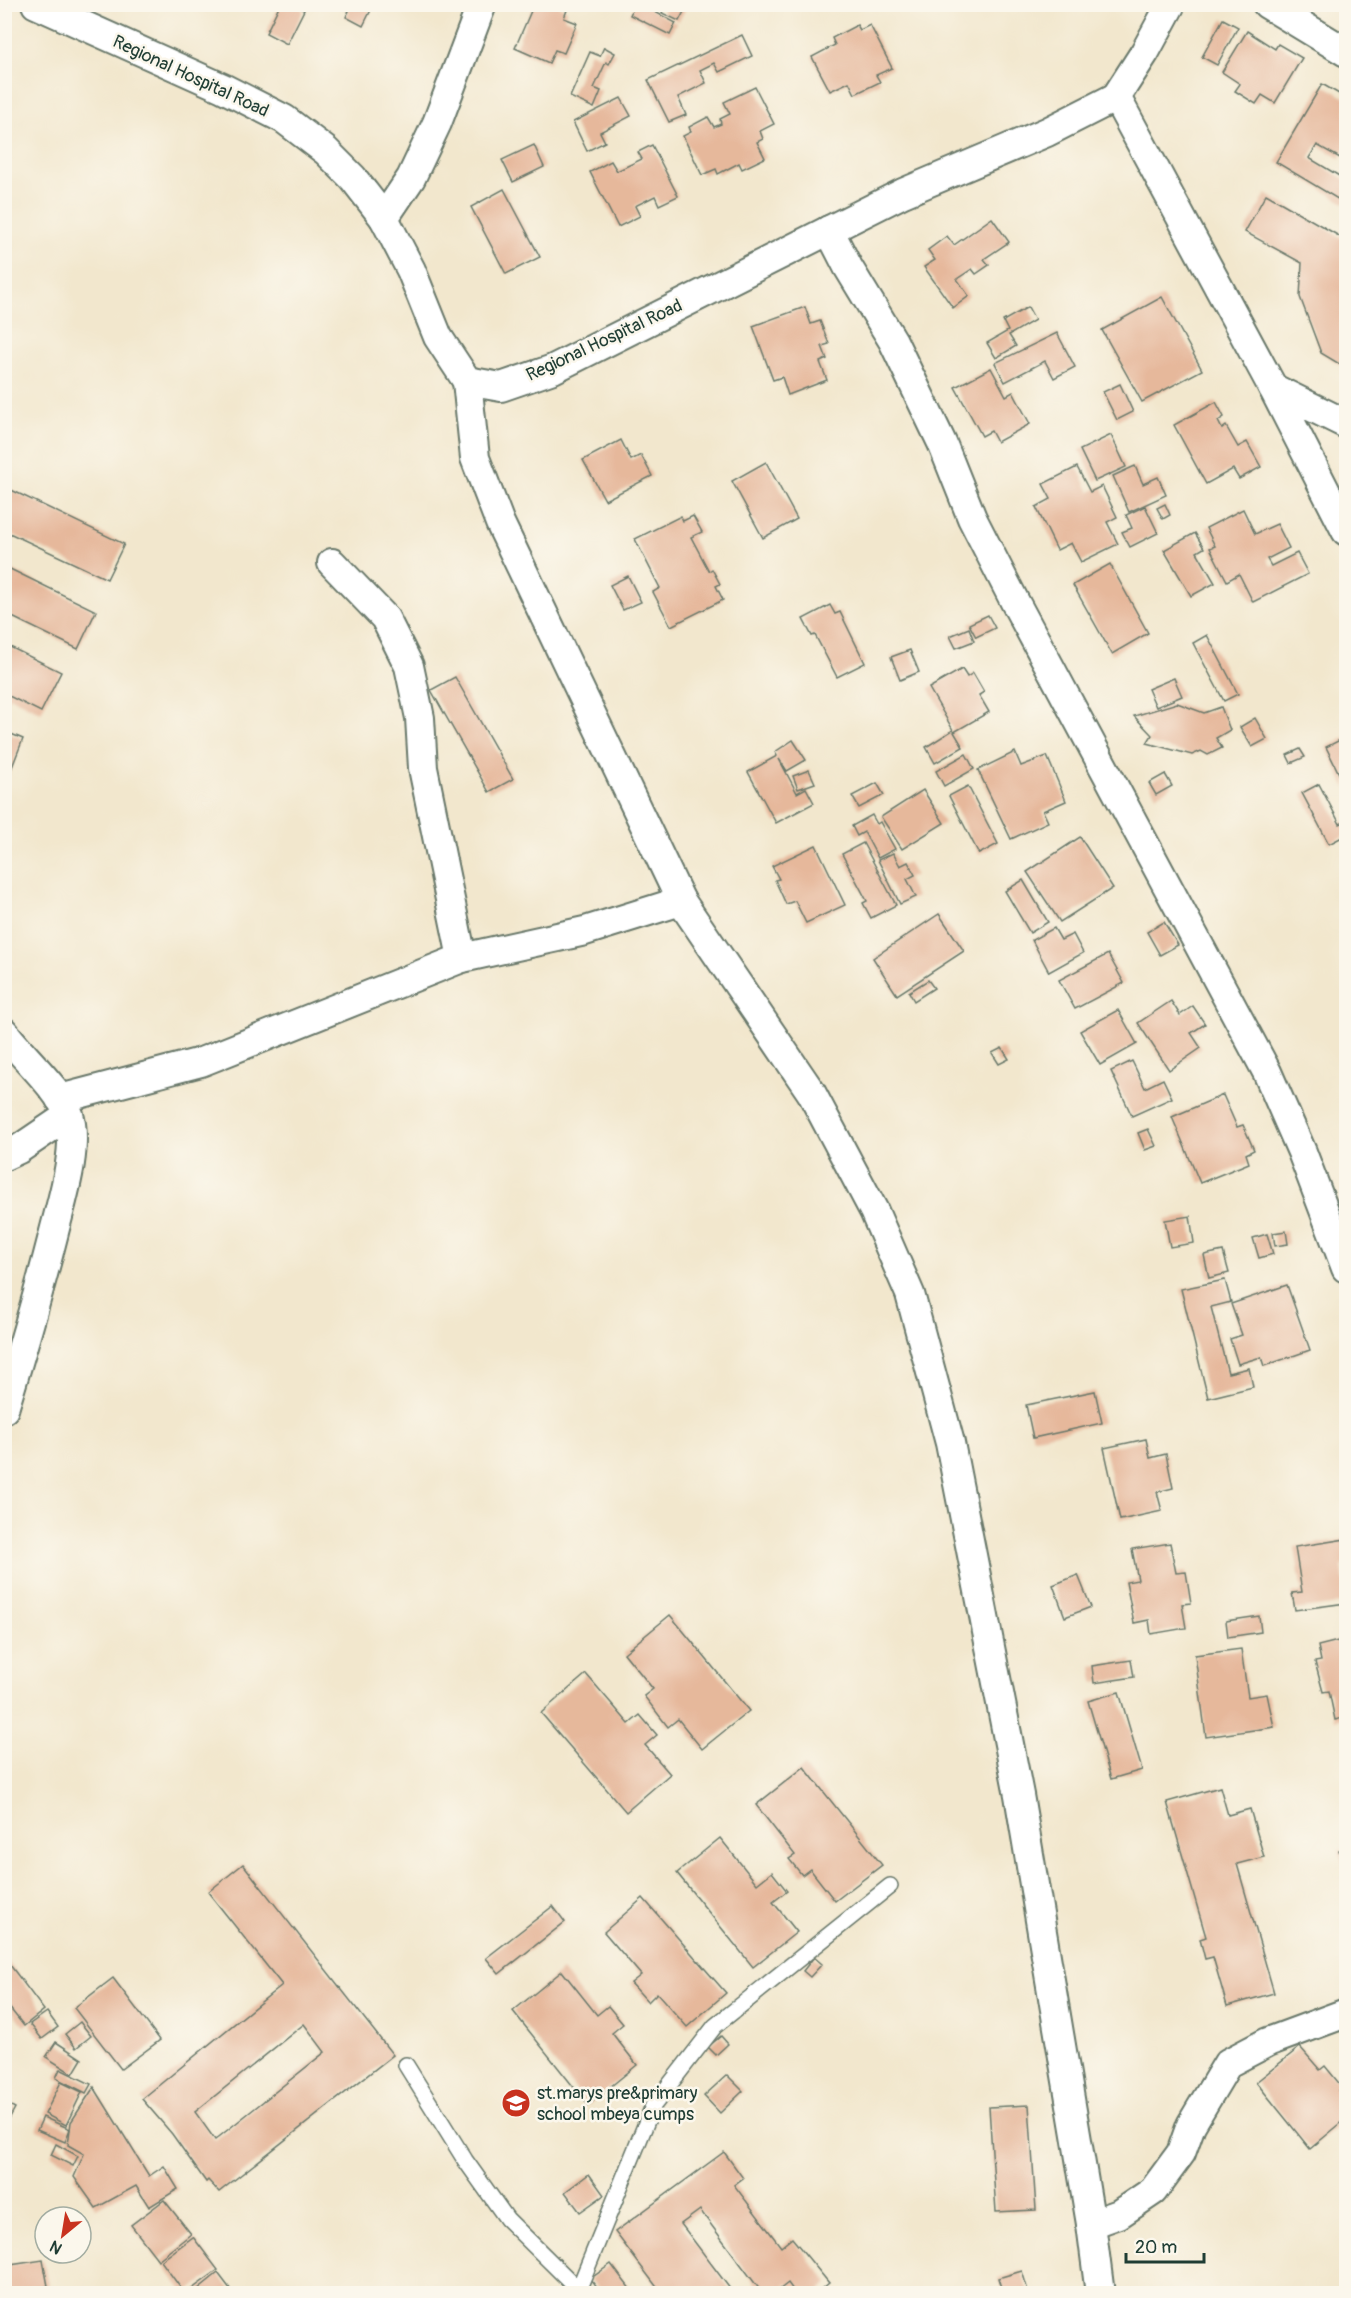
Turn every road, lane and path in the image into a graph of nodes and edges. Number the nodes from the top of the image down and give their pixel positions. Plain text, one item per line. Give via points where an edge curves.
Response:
1 (36, 4) edge
2 (482, 4) edge
3 (1171, 4) edge
4 (1267, 4) edge
5 (1347, 52) edge
6 (1116, 97) junction
7 (384, 218) junction
8 (830, 230) junction
9 (467, 381) junction
10 (1274, 388) junction
11 (1347, 424) edge
12 (1347, 531) edge
13 (332, 563) dead end
14 (681, 901) junction
15 (462, 958) junction
16 (4, 1032) edge
17 (65, 1107) junction
18 (4, 1156) edge
19 (1347, 1268) edge
20 (4, 1409) edge
21 (890, 1886) dead end
22 (1347, 2013) edge
23 (406, 2065) dead end
24 (1091, 2224) junction
25 (581, 2291) edge
26 (1100, 2294) edge

1 - 7 street, Regional Hospital Road via 284,119 326,151
2 - 7 street via 437,123 411,178
3 - 6 street
4 - 5 street
6 - 8 street, Regional Hospital Road
6 - 10 street
7 - 9 street, Regional Hospital Road via 411,270 438,337
8 - 9 street, Regional Hospital Road via 553,369 501,387
8 - 19 street via 893,341 942,443 972,518 1015,602 1267,1072
9 - 14 street via 475,458 500,523
10 - 11 street
10 - 12 street
13 - 15 street via 385,618 409,666 420,718 426,787
14 - 15 street via 585,931
14 - 24 street via 811,1092 874,1211 910,1294 950,1443 1019,1795
15 - 17 street via 201,1062
16 - 17 street
17 - 18 street via 19,1149
17 - 20 street via 71,1134 69,1173
21 - 25 lane via 715,2026 653,2106
22 - 24 street via 1268,2042 1228,2063 1191,2125 1181,2153 1153,2191 1119,2214
23 - 25 lane via 507,2219
24 - 26 street

